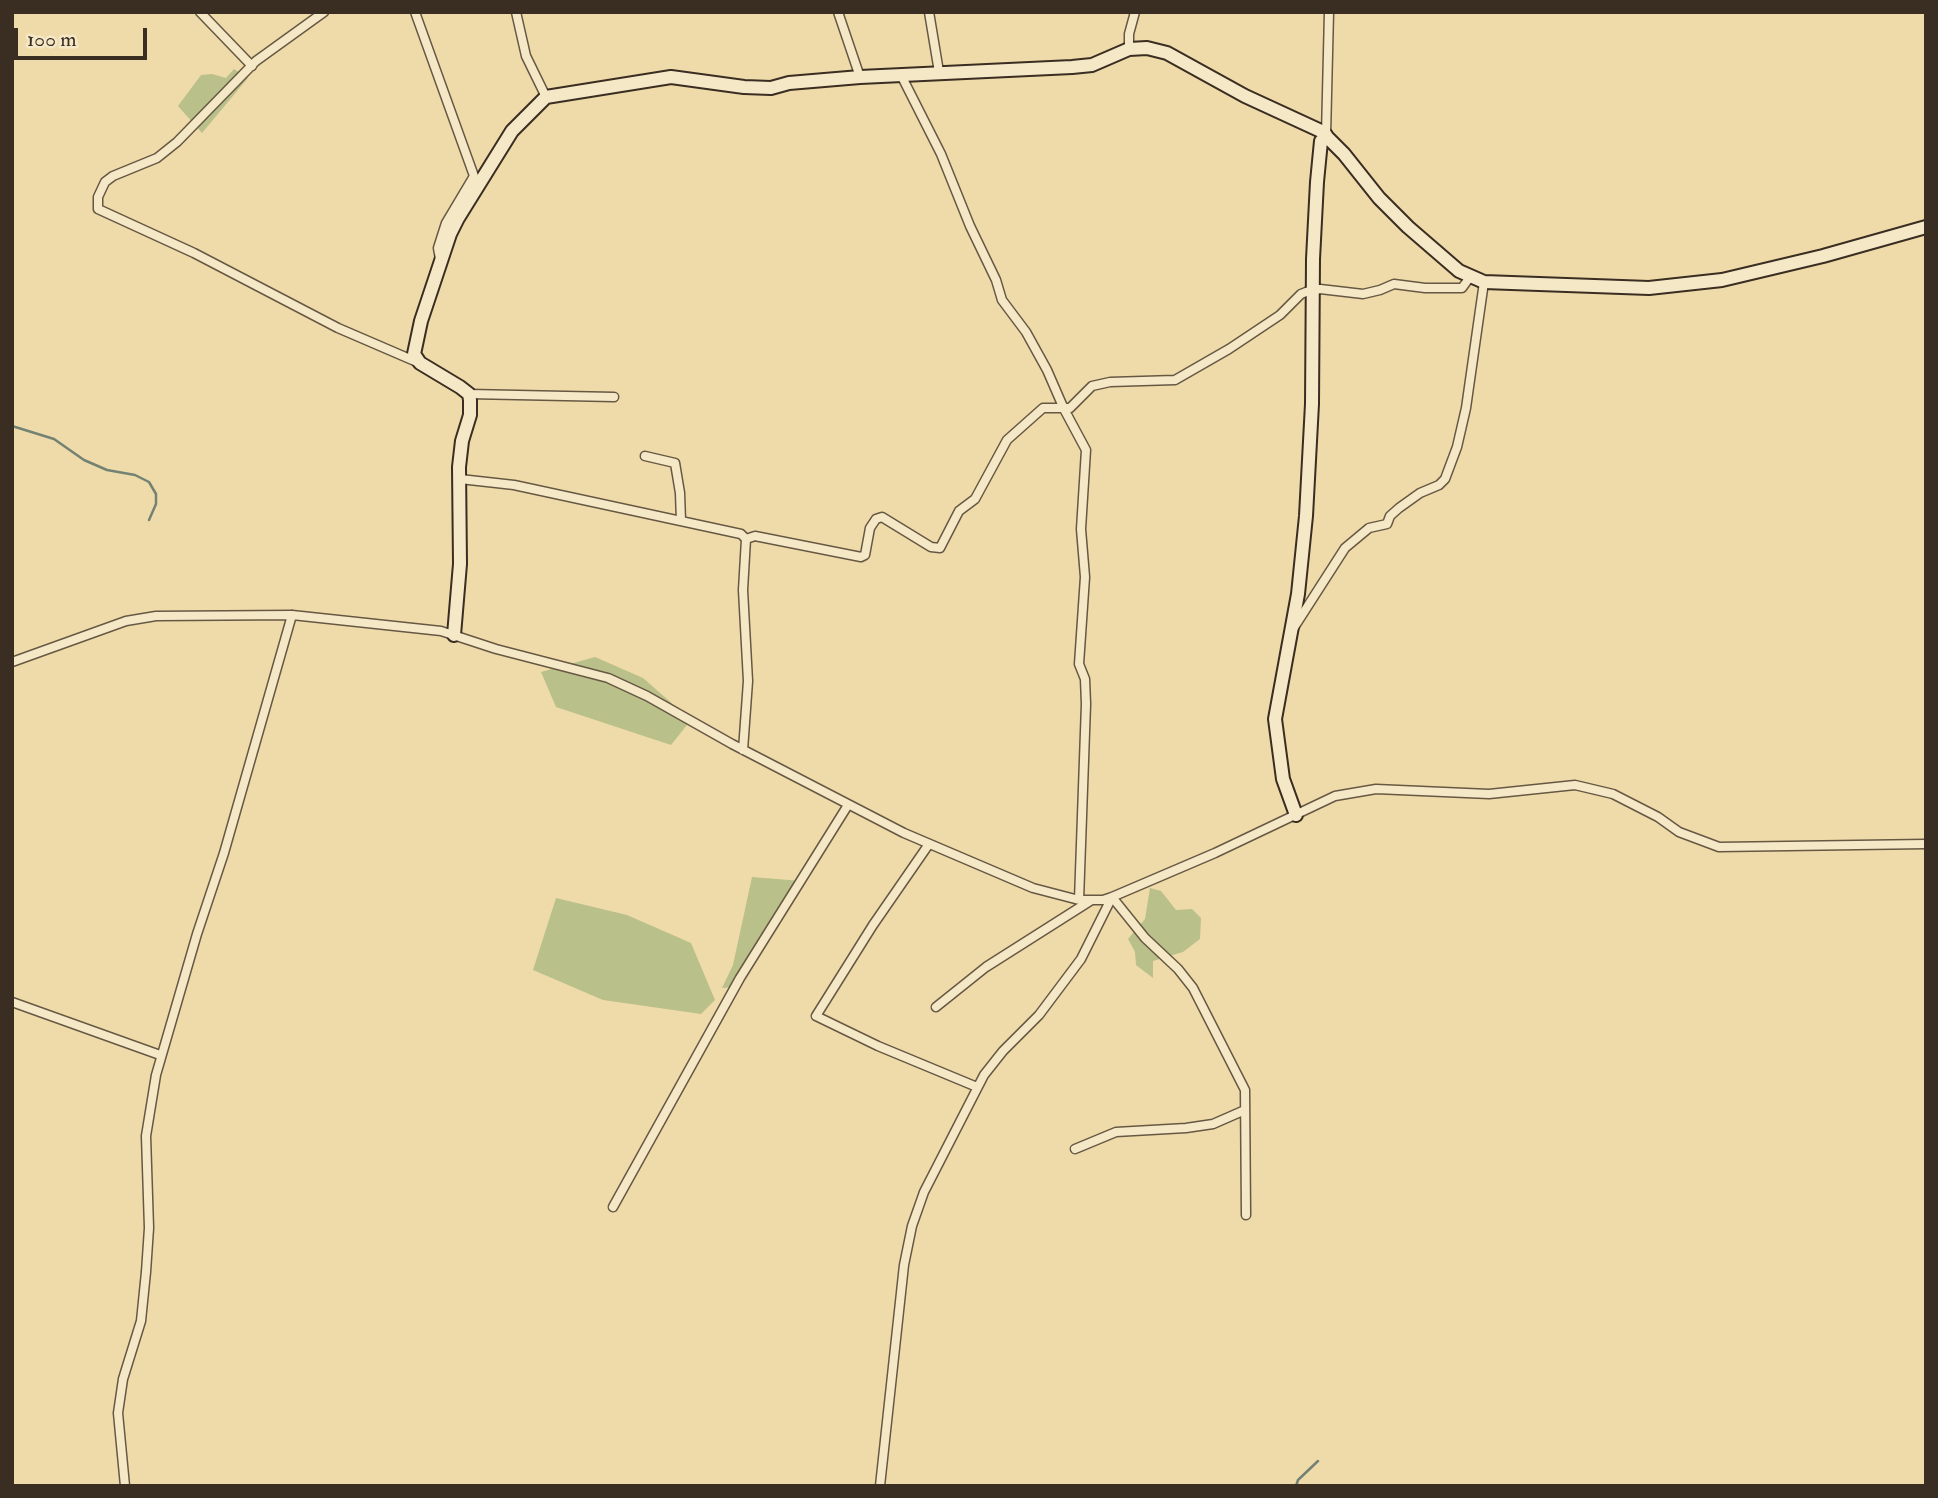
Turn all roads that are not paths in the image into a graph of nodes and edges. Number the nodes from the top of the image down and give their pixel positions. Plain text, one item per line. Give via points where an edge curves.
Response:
1 (200, 12) edge
2 (324, 12) edge
3 (415, 12) edge
4 (516, 12) edge
5 (838, 12) edge
6 (929, 12) edge
7 (1135, 12) edge
8 (1329, 12) edge
9 (1129, 49) junction
10 (251, 66) junction
11 (939, 72) junction
12 (901, 75) junction
13 (860, 77) junction
14 (546, 97) junction
15 (1326, 135) junction
16 (1926, 227) edge
17 (440, 262) junction
18 (1470, 277) junction
19 (1483, 282) junction
20 (1313, 290) junction
21 (420, 363) junction
22 (469, 394) junction
23 (614, 397) dead end
24 (1064, 409) junction
25 (645, 456) dead end
26 (460, 479) junction
27 (681, 521) junction
28 (746, 539) junction
29 (292, 615) junction
30 (1290, 632) junction
31 (454, 635) junction
32 (12, 662) edge
33 (743, 750) junction
34 (848, 805) junction
35 (1296, 815) junction
36 (929, 844) junction
37 (1926, 844) edge
38 (1112, 897) junction
39 (1079, 900) junction
40 (1093, 900) junction
41 (12, 1002) edge
42 (936, 1007) dead end
43 (160, 1055) junction
44 (977, 1087) junction
45 (1245, 1110) junction
46 (1075, 1149) dead end
47 (613, 1207) dead end
48 (1246, 1215) dead end
49 (125, 1486) edge
50 (880, 1486) edge

1 - 10 street
2 - 10 street
3 - 17 street via 474,176 446,223
4 - 14 street via 526,56
5 - 13 street
6 - 11 street
7 - 9 street
8 - 15 street
9 - 11 street via 1092,65
9 - 15 street via 1167,53
10 - 21 street via 157,158 106,182 98,209 338,328
11 - 12 street
12 - 13 street
12 - 24 street via 941,154 1002,300 1037,352
13 - 14 street via 763,88 671,77
14 - 17 street via 512,131 458,218
15 - 18 street via 1408,227
15 - 20 street via 1319,155
16 - 19 street via 1722,280 1649,288
17 - 21 street via 415,347
18 - 19 street
18 - 20 street via 1462,288 1394,285 1363,294
19 - 30 street via 1466,408 1445,479 1399,508 1387,524 1369,528 1345,548
20 - 24 street via 1301,294 1229,349 1175,380 1092,386
20 - 30 street via 1306,516
21 - 22 street
22 - 23 street
22 - 26 street
24 - 28 street via 1043,408 1007,440 975,499 959,511 940,548 882,517 870,528 865,555 861,556 755,536
24 - 39 street via 1086,450 1079,664 1086,704
25 - 27 street via 675,463
26 - 27 street via 514,485
26 - 31 street
27 - 28 street
28 - 33 street via 743,590 748,681
29 - 31 street via 412,626
29 - 32 street via 142,618
29 - 43 street via 228,841
30 - 35 street via 1275,719 1283,779
31 - 33 street via 608,678
33 - 34 street
34 - 36 street
34 - 47 street via 740,978
35 - 37 street via 1335,796 1363,791 1489,794 1575,785 1613,794 1679,832 1719,847
35 - 38 street
36 - 39 street via 1033,888
36 - 44 street via 816,1016
38 - 40 street
38 - 44 street via 1081,959
38 - 45 street via 1193,988 1245,1090
39 - 40 street
40 - 42 street via 986,967
41 - 43 street
43 - 49 street via 146,1136 149,1228 141,1321 117,1413
44 - 50 street via 924,1192 912,1226
45 - 46 street via 1213,1124 1116,1132
45 - 48 street

